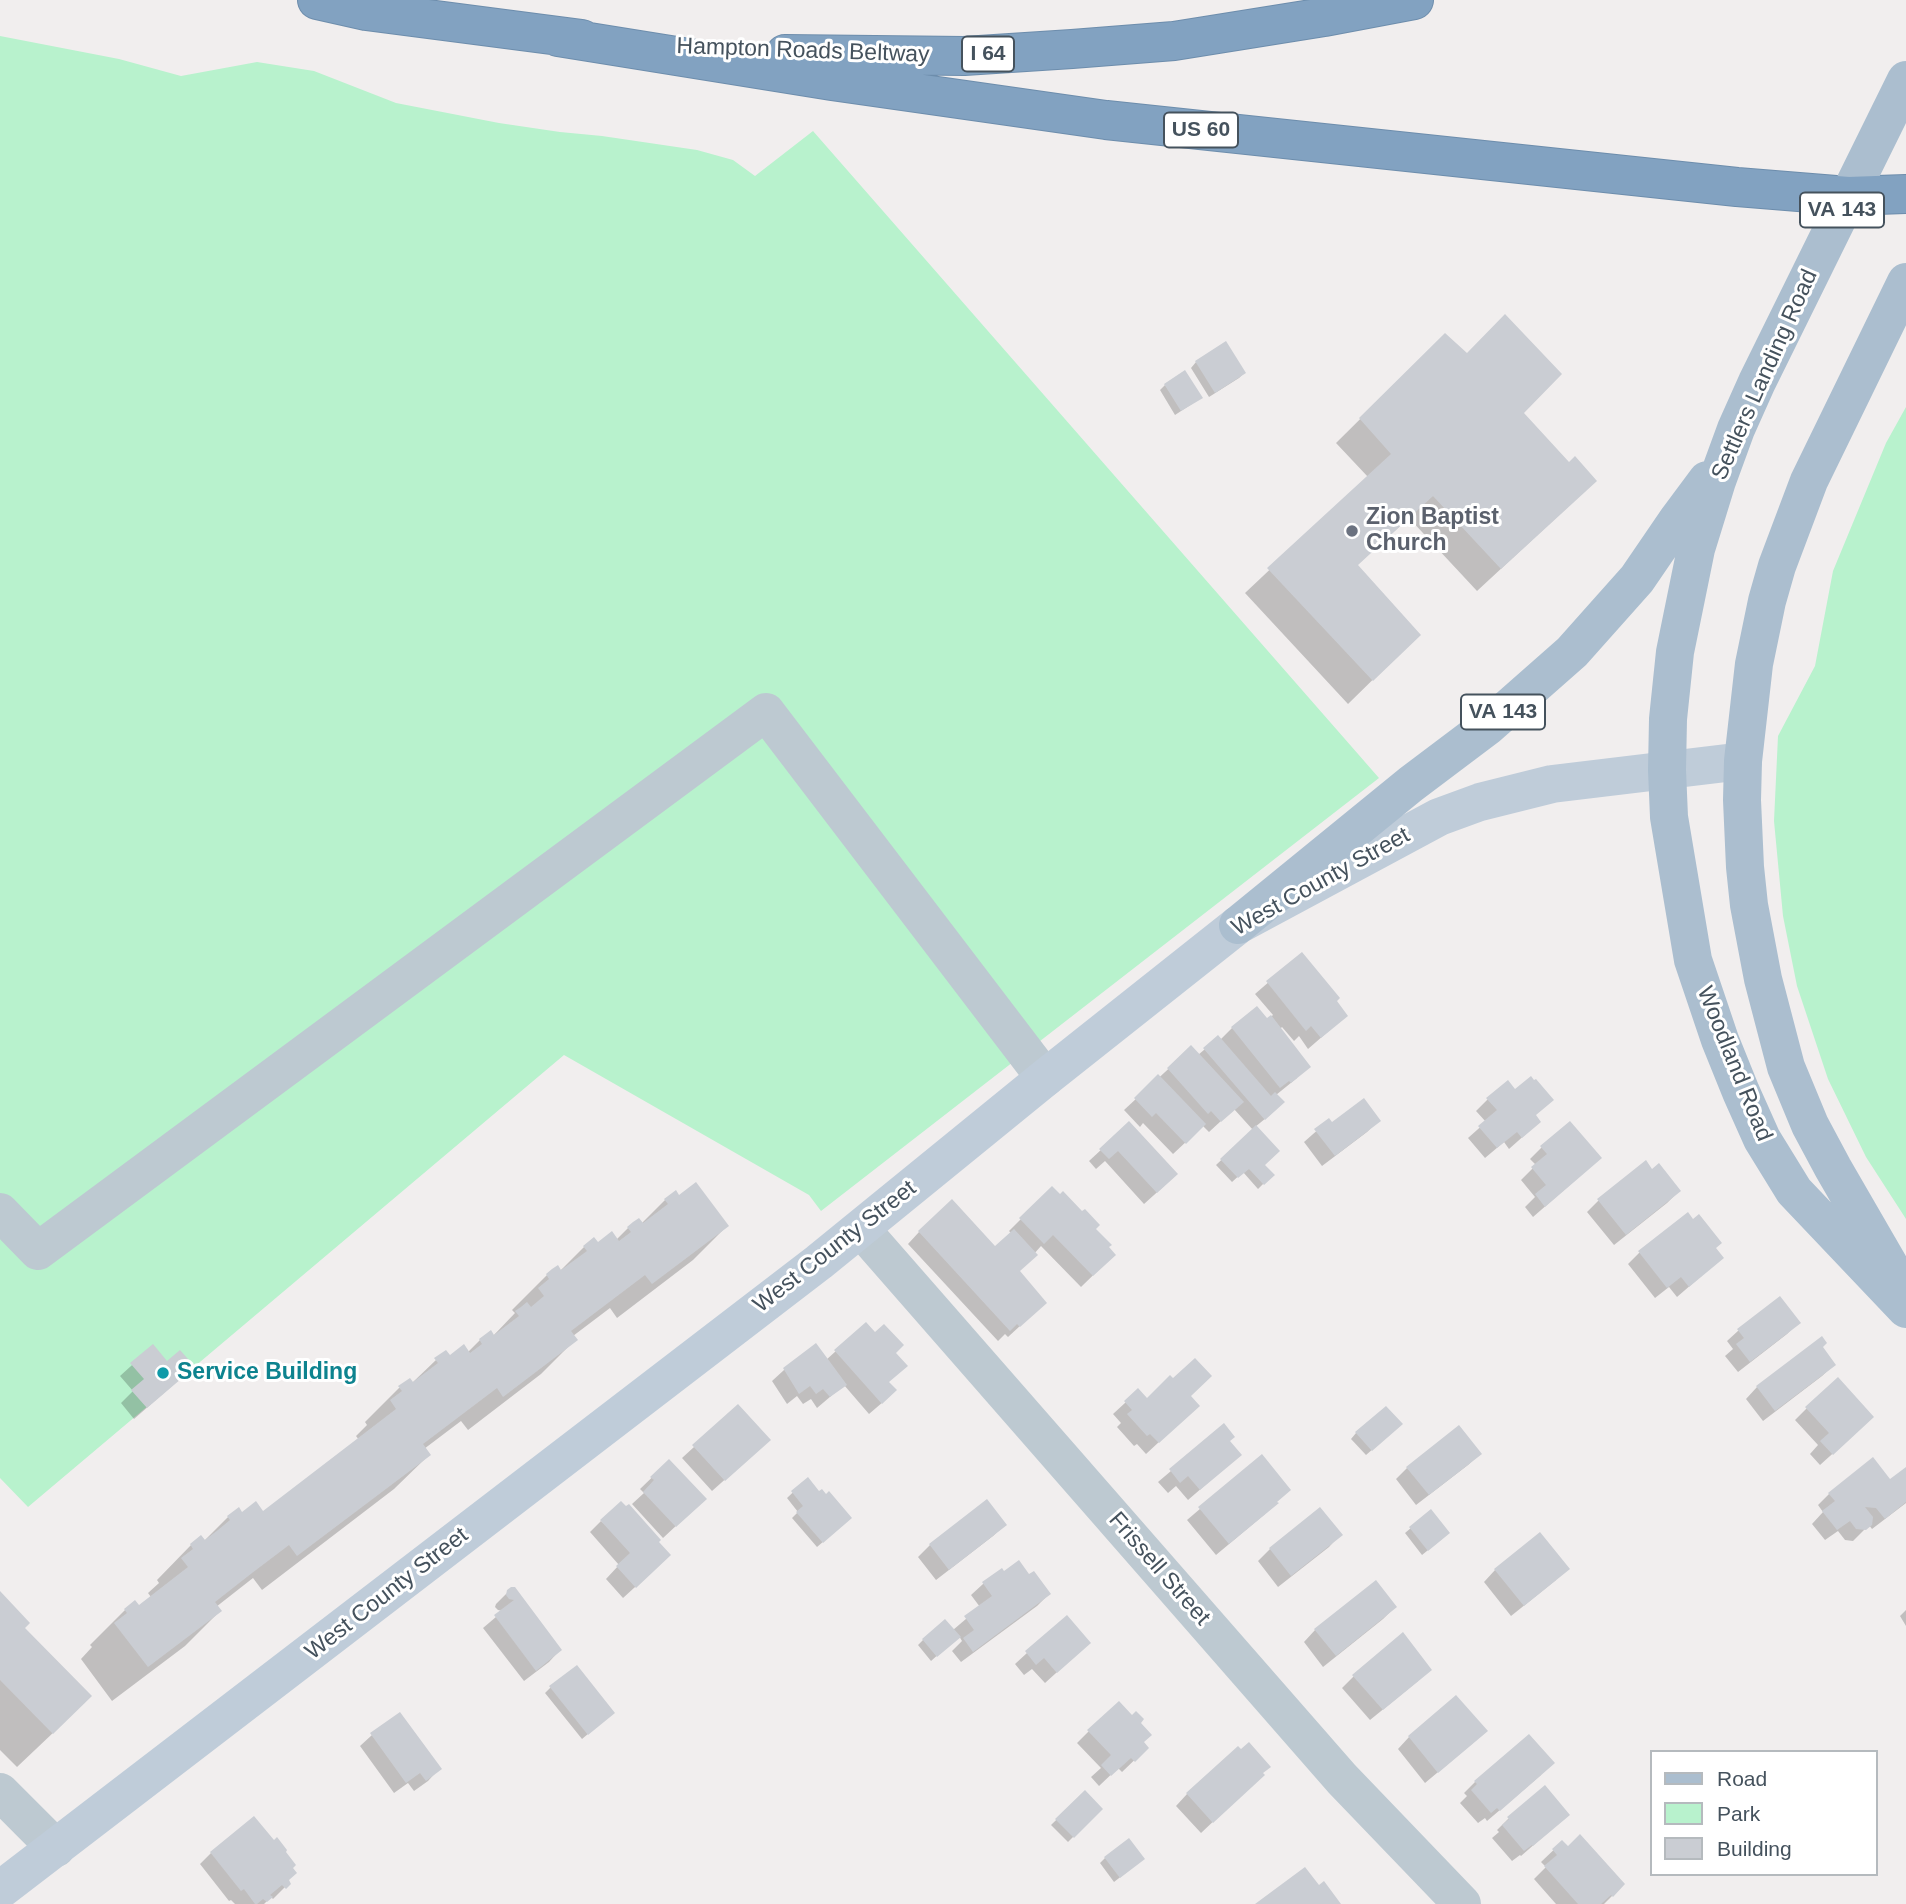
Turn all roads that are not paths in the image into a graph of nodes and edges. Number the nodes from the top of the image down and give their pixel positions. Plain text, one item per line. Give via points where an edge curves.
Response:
1 (317, 0) edge
2 (1414, 0) edge
3 (558, 37) junction
4 (1906, 80) edge
5 (1906, 194) edge
6 (1848, 196) junction
7 (1906, 282) edge
8 (1726, 456) junction
9 (1743, 761) junction
10 (1667, 770) junction
11 (1238, 925) junction
12 (1045, 1078) junction
13 (0, 1212) edge
14 (861, 1229) junction
15 (1906, 1294) edge
16 (1906, 1309) edge
17 (0, 1792) edge
18 (56, 1847) junction
19 (0, 1890) edge
20 (1462, 1904) edge

1 - 3 highway, Hampton Roads Beltway / I 64
2 - 3 highway, Hampton Roads Beltway / I 64 via 1174,40 964,56 800,54
3 - 6 highway, US 60 via 1106,120
4 - 6 main road, Settlers Landing Road / VA 143
5 - 6 highway, US 60
6 - 8 main road, Settlers Landing Road / VA 143
7 - 9 main road via 1809,481 1786,539 1754,664
8 - 10 main road, Settlers Landing Road via 1696,549 1675,652
8 - 11 main road, VA 143 via 1637,579 1572,652 1488,726
9 - 10 main road, West County Street / VA 143
9 - 15 main road, Woodland Road via 1742,825 1749,905 1786,1067 1810,1125
10 - 11 main road, West County Street / VA 143 via 1552,784 1438,817
10 - 16 main road, Woodland Road via 1668,817 1693,960 1741,1092 1762,1139 1794,1191
11 - 12 main road, West County Street / VA 143
12 - 13 street via 766,712 38,1251
12 - 14 main road, West County Street / VA 143
14 - 18 main road, West County Street / VA 143
14 - 20 street, Frissell Street via 1336,1772
17 - 18 street
18 - 19 main road, West County Street / VA 143

